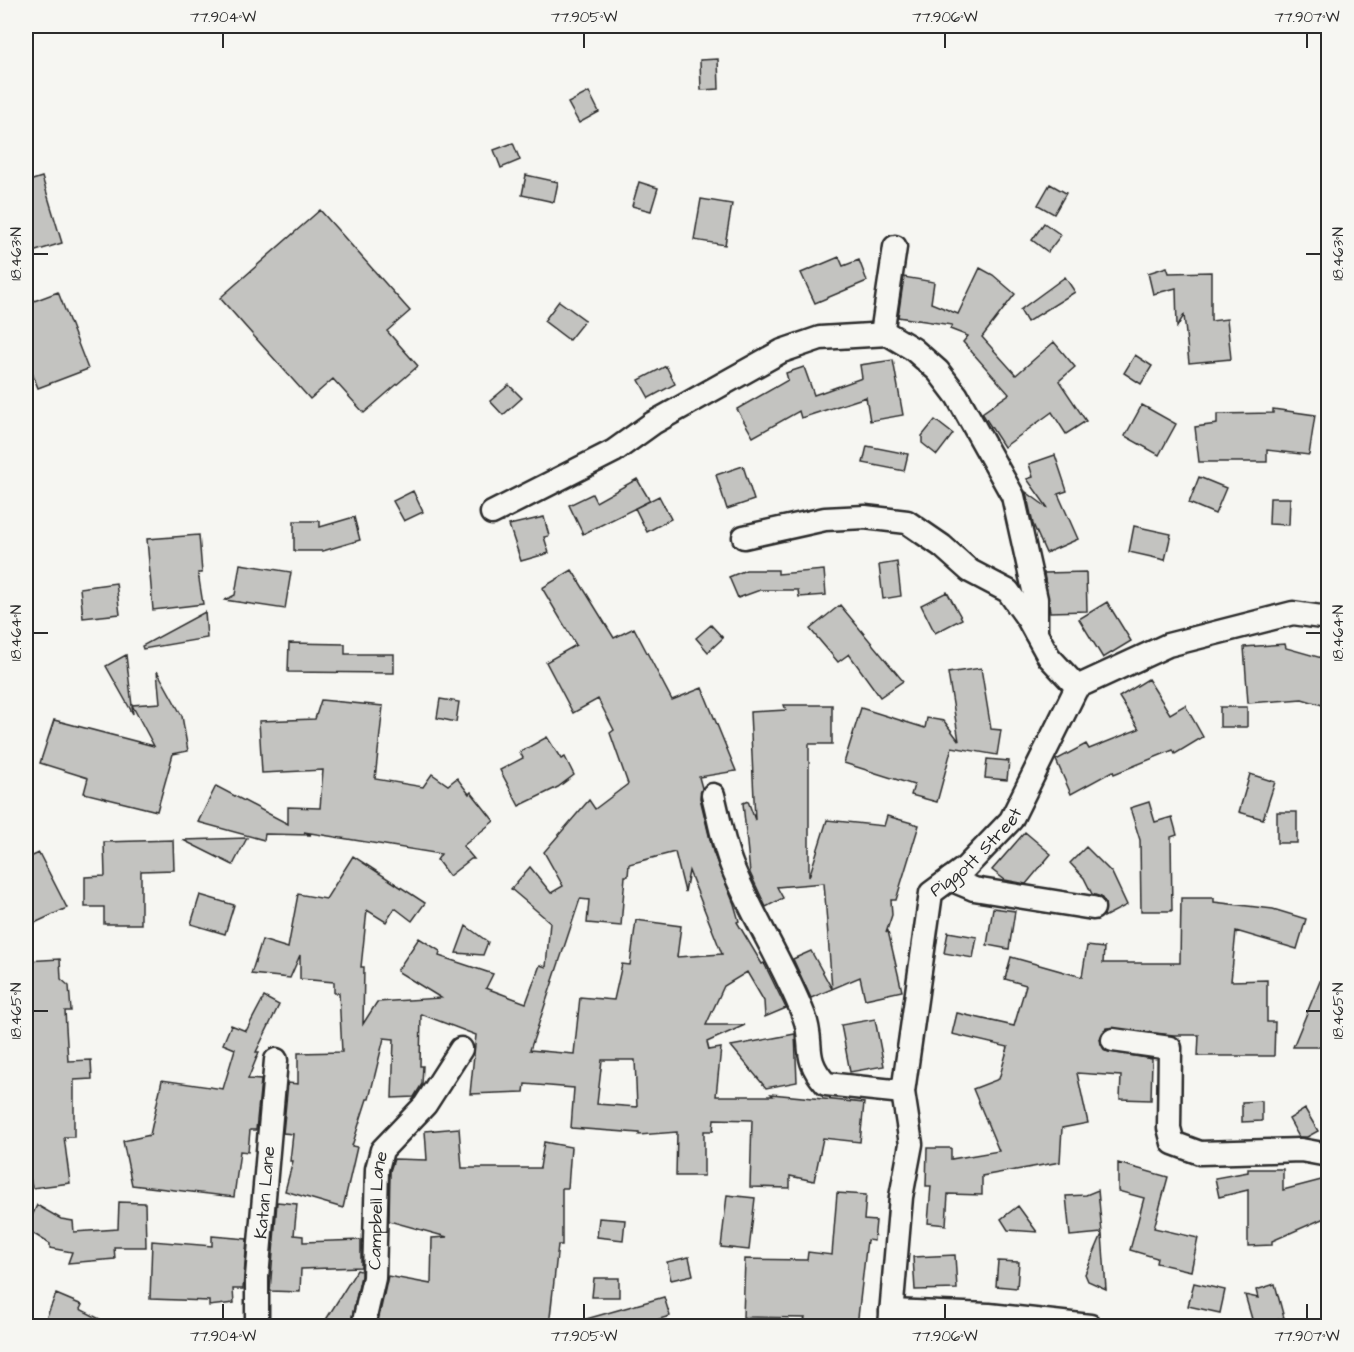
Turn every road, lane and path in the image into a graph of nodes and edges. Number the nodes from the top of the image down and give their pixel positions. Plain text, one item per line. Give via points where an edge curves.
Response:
1 (895, 247) dead end
2 (882, 334) junction
3 (492, 513) dead end
4 (744, 537) dead end
5 (1329, 618) edge
6 (1036, 633) junction
7 (1077, 687) junction
8 (713, 795) dead end
9 (950, 879) junction
10 (1094, 908) dead end
11 (1113, 1040) dead end
12 (461, 1049) dead end
13 (276, 1060) dead end
14 (903, 1092) junction
15 (1329, 1155) edge
16 (890, 1319) edge
17 (257, 1326) edge
18 (363, 1326) edge
19 (1090, 1326) edge

1 - 2 street
2 - 3 street via 820,338 782,351 652,423 614,451
2 - 6 street via 913,350 944,379 1013,496 1036,599
4 - 6 street via 825,519 865,517 907,522 969,571 1008,591
5 - 7 street via 1293,613 1168,645
6 - 7 street via 1049,657
7 - 9 street, Piggott Street via 1011,820
8 - 14 street via 730,863 806,1020 809,1054 816,1073 826,1084
9 - 10 street via 974,889
9 - 14 street, Piggott Street via 931,893
11 - 15 street via 1170,1048 1169,1128 1173,1143 1200,1153 1301,1150
12 - 18 street, Campbell Lane via 425,1105 382,1150 377,1169 374,1278
13 - 17 street, Katan Lane via 257,1277
14 - 16 street, Piggott Street via 911,1144 901,1197
16 - 19 street via 989,1315

